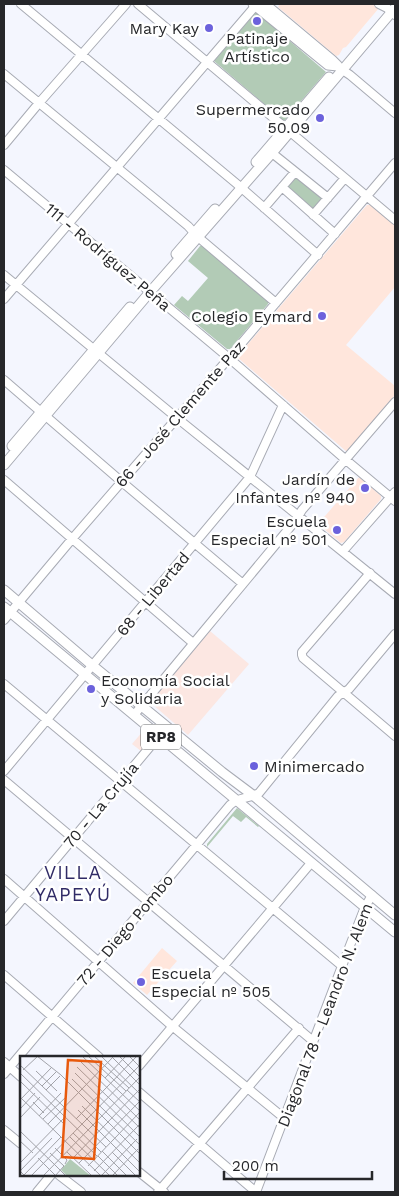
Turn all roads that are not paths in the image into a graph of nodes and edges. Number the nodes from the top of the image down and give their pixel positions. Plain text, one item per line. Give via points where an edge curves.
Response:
1 (21, 4) edge
2 (126, 4) edge
3 (138, 4) edge
4 (258, 4) edge
5 (390, 8) edge
6 (82, 53) junction
7 (208, 62) junction
8 (340, 68) junction
9 (4, 74) edge
10 (39, 103) junction
11 (395, 112) edge
12 (159, 118) junction
13 (288, 130) junction
14 (4, 145) edge
15 (272, 153) junction
16 (395, 163) edge
17 (116, 168) junction
18 (4, 170) edge
19 (295, 172) junction
20 (345, 178) junction
21 (240, 186) junction
22 (282, 187) junction
23 (368, 196) junction
24 (328, 198) junction
25 (264, 208) junction
26 (313, 215) junction
27 (395, 220) edge
28 (69, 224) junction
29 (335, 234) junction
30 (196, 235) junction
31 (318, 255) junction
32 (4, 274) edge
33 (16, 284) junction
34 (147, 291) junction
35 (4, 299) edge
36 (276, 303) junction
37 (97, 351) junction
38 (229, 358) junction
39 (4, 380) edge
40 (395, 404) edge
41 (283, 405) junction
42 (43, 414) junction
43 (177, 418) junction
44 (4, 456) edge
45 (346, 460) junction
46 (4, 465) edge
47 (250, 478) junction
48 (4, 480) edge
49 (122, 482) junction
50 (394, 496) edge
51 (299, 515) junction
52 (72, 539) junction
53 (195, 544) junction
54 (343, 551) junction
55 (370, 573) junction
56 (243, 584) junction
57 (4, 590) edge
58 (395, 594) edge
59 (19, 602) junction
60 (145, 602) junction
61 (7, 609) edge
62 (4, 620) edge
63 (395, 634) edge
64 (194, 644) junction
65 (93, 666) junction
66 (86, 675) junction
67 (4, 684) edge
68 (344, 692) junction
69 (142, 705) junction
70 (134, 715) junction
71 (47, 719) junction
72 (159, 736) junction
73 (395, 736) edge
74 (4, 771) edge
75 (4, 780) edge
76 (121, 782) junction
77 (254, 796) junction
78 (236, 800) junction
79 (73, 838) junction
80 (196, 846) junction
81 (312, 863) junction
82 (4, 879) edge
83 (372, 895) junction
84 (24, 896) junction
85 (149, 902) junction
86 (365, 907) junction
87 (272, 908) junction
88 (395, 916) edge
89 (4, 921) edge
90 (395, 932) edge
91 (99, 961) junction
92 (224, 965) junction
93 (342, 966) junction
94 (4, 975) edge
95 (52, 1016) junction
96 (172, 1026) junction
97 (299, 1028) junction
98 (313, 1041) junction
99 (97, 1056) edge
100 (7, 1065) edge
101 (140, 1065) edge
102 (4, 1074) edge
103 (20, 1075) edge
104 (248, 1088) junction
105 (140, 1093) edge
106 (284, 1118) junction
107 (4, 1130) edge
108 (20, 1143) edge
109 (200, 1144) junction
110 (140, 1173) edge
111 (50, 1176) edge
112 (60, 1176) edge
113 (161, 1191) edge
114 (38, 1192) edge
115 (80, 1192) edge
116 (256, 1192) edge

1 - 6 street
2 - 6 street
3 - 7 street
4 - 7 street
4 - 8 main road via 328,66
5 - 8 main road
6 - 10 street
6 - 12 street
7 - 12 street
7 - 13 street
8 - 11 street
8 - 13 main road
9 - 10 street
10 - 14 street
10 - 17 street
12 - 17 street
12 - 21 street
13 - 15 main road
13 - 20 street
13 - 21 main road
15 - 19 street
15 - 21 main road
16 - 23 street, 66 - José Clemente Paz
17 - 28 street
17 - 30 street
18 - 28 street, 111 - Rodríguez Peña
19 - 22 street
19 - 24 street
20 - 23 street
20 - 24 street
21 - 25 street
21 - 30 main road
22 - 25 street
22 - 26 street
23 - 27 street
23 - 29 street, 66 - José Clemente Paz
24 - 26 street
25 - 31 street
26 - 29 street
28 - 33 street
28 - 34 street, 111 - Rodríguez Peña
29 - 31 street, 66 - José Clemente Paz
30 - 34 main road
30 - 36 street
31 - 36 street, 66 - José Clemente Paz
32 - 33 street
33 - 35 street
33 - 37 street
34 - 37 main road
34 - 38 street, 111 - Rodríguez Peña
36 - 38 street, 66 - José Clemente Paz
37 - 42 main road
37 - 43 street
38 - 41 street, 111 - Rodríguez Peña
38 - 43 street, 66 - José Clemente Paz
39 - 42 street
40 - 45 street
41 - 45 street, 111 - Rodríguez Peña
41 - 47 street, 68 - Libertad
42 - 44 main road
42 - 46 main road
42 - 49 street
43 - 47 street
43 - 49 street, 66 - José Clemente Paz
45 - 50 street, 111 - Rodríguez Peña
45 - 51 street
47 - 51 street
47 - 53 street, 68 - Libertad
48 - 52 street
49 - 52 street, 66 - José Clemente Paz
49 - 53 street
50 - 54 street
51 - 54 street
51 - 56 street
52 - 59 street, 66 - José Clemente Paz
52 - 60 street
53 - 56 street
53 - 60 street, 68 - Libertad
54 - 55 street
55 - 58 street
55 - 68 street via 302,652 303,658
56 - 64 street
57 - 59 main road, RP8
59 - 61 street, 66 - José Clemente Paz
59 - 65 main road, RP8
60 - 64 street
60 - 65 street, 68 - Libertad
61 - 62 street, 66 - José Clemente Paz
61 - 66 main road, RP8
63 - 68 street
64 - 69 street
65 - 66 street, 68 - Libertad
65 - 69 main road, RP8
66 - 70 main road, RP8
66 - 71 street, 68 - Libertad
67 - 71 street
68 - 73 street
68 - 77 street
69 - 70 street
69 - 77 main road, RP8
70 - 72 main road, RP8
71 - 74 street, 68 - Libertad
71 - 76 street
72 - 76 street, 70 - La Crujía
72 - 78 main road, RP8
75 - 79 street
76 - 79 street, 70 - La Crujía
76 - 80 street
77 - 78 street
77 - 83 main road, RP8
78 - 80 street, 72 - Diego Pombo
78 - 81 main road, RP8
79 - 84 street, 70 - La Crujía
79 - 85 street
80 - 85 street, 72 - Diego Pombo
80 - 87 street
81 - 86 main road, RP8
81 - 87 street
82 - 84 street
83 - 86 street, Diagonal 78 - Leandro N. Alem
83 - 88 main road, RP8
84 - 89 street, 70 - La Crujía
84 - 91 street
85 - 91 street, 72 - Diego Pombo
85 - 92 street
86 - 90 main road, RP8
86 - 93 street, Diagonal 78 - Leandro N. Alem
87 - 92 street
87 - 93 street
91 - 95 street, 72 - Diego Pombo
91 - 96 street
92 - 96 street
92 - 97 street
93 - 98 street, Diagonal 78 - Leandro N. Alem
94 - 95 street
95 - 99 street
95 - 100 street, 72 - Diego Pombo
96 - 101 street
96 - 104 street
97 - 98 street
97 - 104 street
98 - 106 street, Diagonal 78 - Leandro N. Alem
100 - 102 street, 72 - Diego Pombo
100 - 103 street
104 - 106 street
104 - 109 street
105 - 109 street
106 - 116 street, Diagonal 78 - Leandro N. Alem
107 - 108 street
109 - 113 street
109 - 116 street
110 - 113 street
111 - 114 street
112 - 115 street

